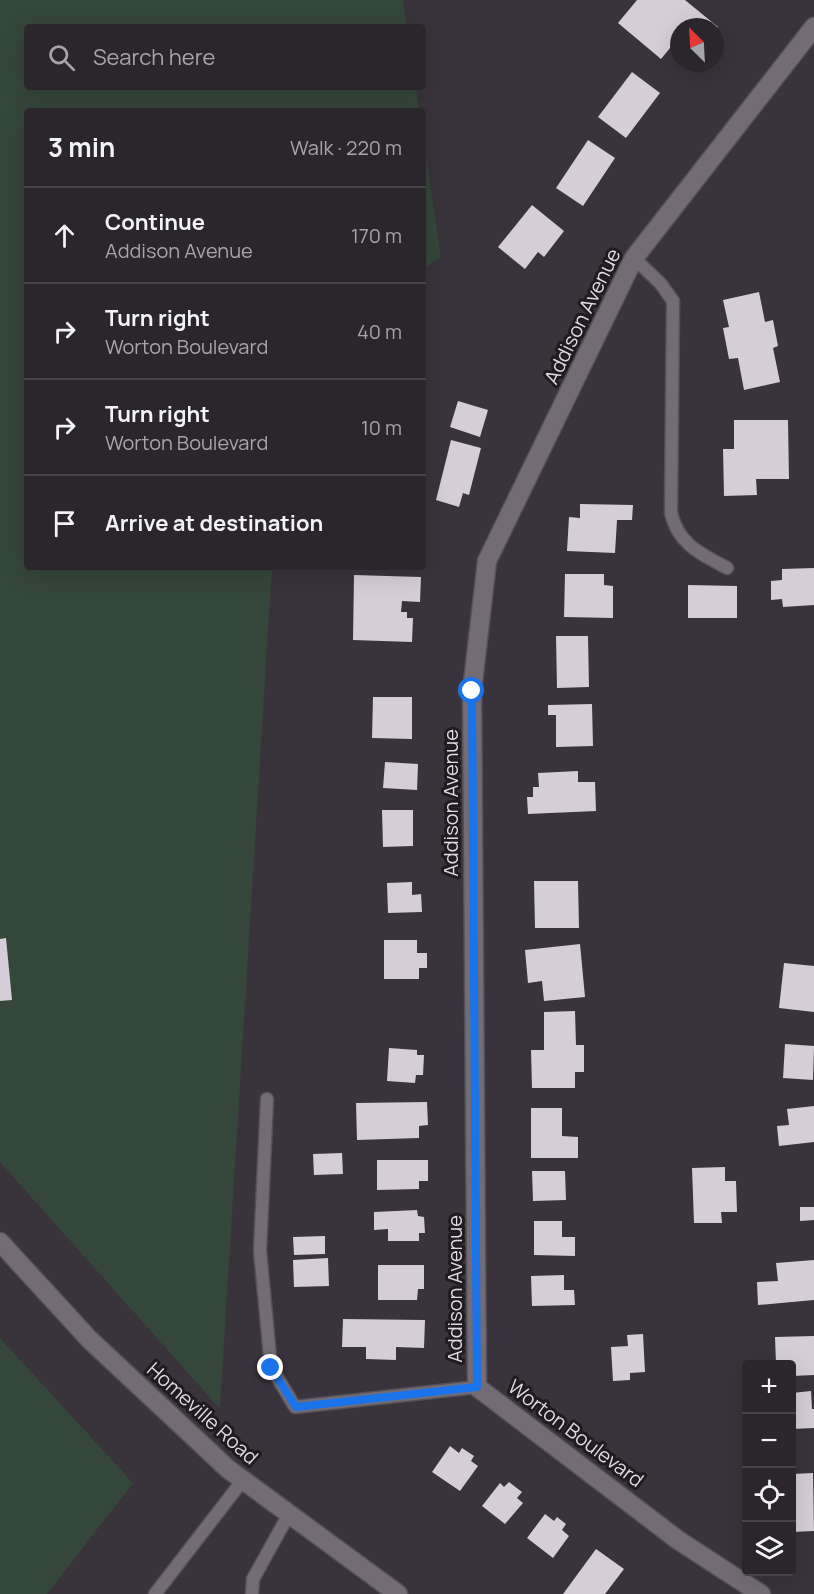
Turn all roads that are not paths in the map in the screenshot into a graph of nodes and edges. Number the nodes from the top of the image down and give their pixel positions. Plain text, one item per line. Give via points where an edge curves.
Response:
1 (814, 27) edge
2 (634, 258) junction
3 (726, 568) dead end
4 (267, 1099) dead end
5 (0, 1242) edge
6 (477, 1387) junction
7 (243, 1480) junction
8 (290, 1514) junction
9 (155, 1594) edge
10 (252, 1594) edge
11 (398, 1594) edge
12 (761, 1594) edge

1 - 2 street, Addison Avenue
2 - 3 lane via 662,284 673,301 674,527 695,550
2 - 6 street, Addison Avenue via 487,561 472,691
4 - 6 lane, Worton Boulevard via 262,1274 271,1368 296,1407
5 - 7 street, Homeville Road via 89,1339
6 - 12 street, Worton Boulevard via 678,1540
7 - 8 street, Homeville Road
7 - 9 lane
8 - 10 lane via 253,1579
8 - 11 street, Homeville Road

